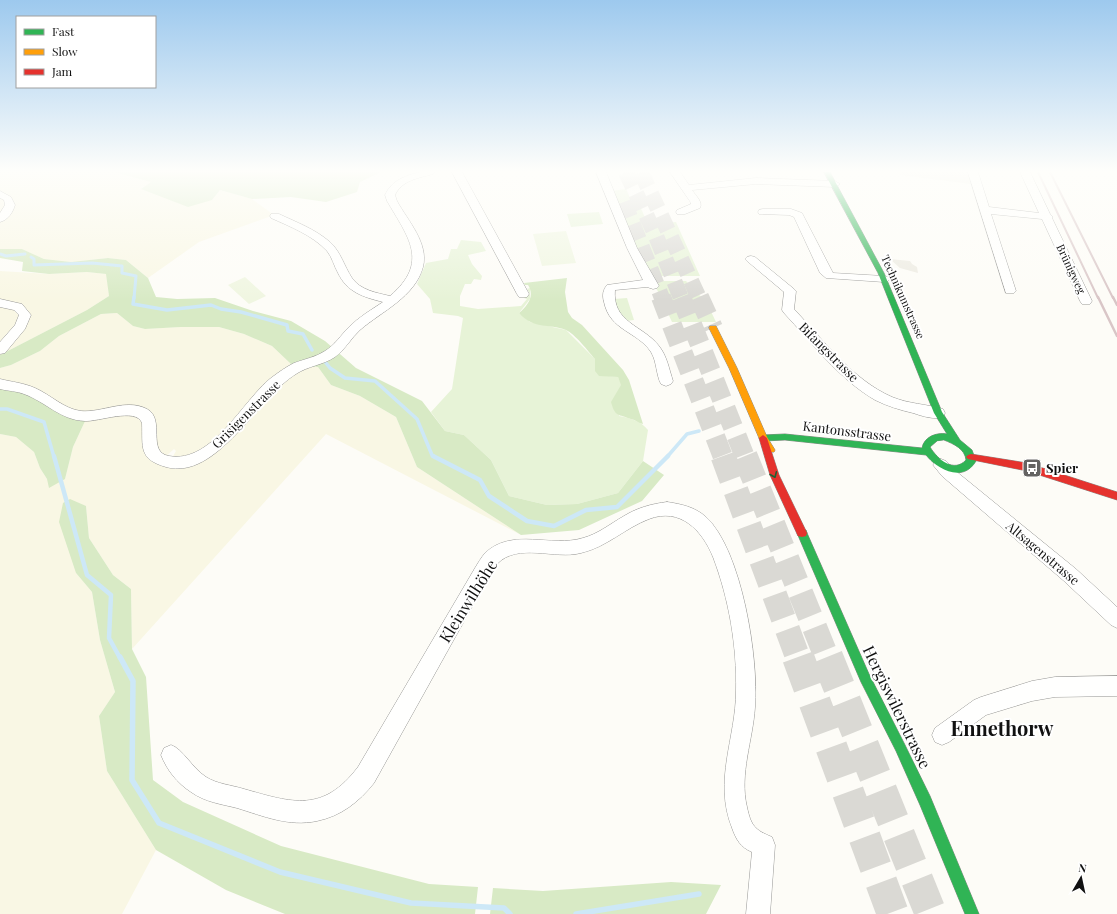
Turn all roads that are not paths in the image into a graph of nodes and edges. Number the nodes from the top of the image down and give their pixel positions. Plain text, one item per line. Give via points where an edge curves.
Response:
1 (400, 215) edge
2 (480, 215) edge
3 (618, 215) edge
4 (797, 215) edge
5 (849, 215) edge
6 (986, 215) edge
7 (1022, 215) edge
8 (1046, 215) edge
9 (276, 216) dead end
10 (1048, 218) junction
11 (751, 259) dead end
12 (884, 279) junction
13 (1010, 291) dead end
14 (523, 294) dead end
15 (392, 300) junction
16 (1086, 301) dead end
17 (0, 303) edge
18 (713, 328) tunnel mouth
19 (0, 350) edge
20 (666, 381) dead end
21 (0, 384) edge
22 (938, 413) junction
23 (763, 438) junction
24 (935, 438) junction
25 (956, 441) junction
26 (927, 452) junction
27 (967, 463) junction
28 (941, 465) junction
29 (968, 489) junction
30 (1117, 496) edge
31 (1117, 619) edge
32 (1117, 686) edge
33 (942, 735) dead end
34 (171, 755) dead end
35 (758, 914) edge
36 (972, 914) edge

1 - 15 street, Grisigenstrasse via 414,238 419,260 410,283
2 - 14 street
3 - 20 street via 651,284 611,287 610,305 614,316 620,322 647,340 656,350
4 - 12 street via 826,273 830,276
5 - 12 main road, Technikumstrasse
6 - 13 street
7 - 10 street
8 - 10 street, Brünigweg
9 - 15 street via 320,239 332,249 353,286
10 - 16 street, Brünigweg
11 - 22 street, Bifangstrasse via 790,291 788,310 856,380 880,397 923,411
12 - 22 main road, Technikumstrasse
15 - 21 street, Grisigenstrasse via 357,326 334,351 288,372 258,399 216,446 186,461 158,460 152,454 149,447 150,421 141,412 75,415 64,412 29,390
17 - 19 street via 18,307 25,315 21,326
18 - 23 main road, Hergiswilerstrasse
22 - 24 main road, Technikumstrasse
22 - 25 main road, Technikumstrasse
23 - 26 main road, Kantonsstrasse via 792,438
23 - 36 main road, Hergiswilerstrasse via 779,465 793,513 865,678 925,801
24 - 25 main road
24 - 26 main road via 928,442
25 - 27 main road via 966,448
26 - 28 main road
27 - 28 main road via 953,469
27 - 29 street
27 - 30 main road via 992,460 1049,472
28 - 29 street, Altsagenstrasse
29 - 31 street, Altsagenstrasse via 1070,575
32 - 33 street via 1062,686 1032,691 981,707
34 - 35 street, Kleinwilhöhe via 177,766 209,790 296,812 317,811 333,805 355,790 366,776 492,558 514,546 582,546 644,513 664,508 677,510 700,521 709,530 732,588 739,615 746,691 745,714 733,779 733,797 743,830 750,839 764,845

